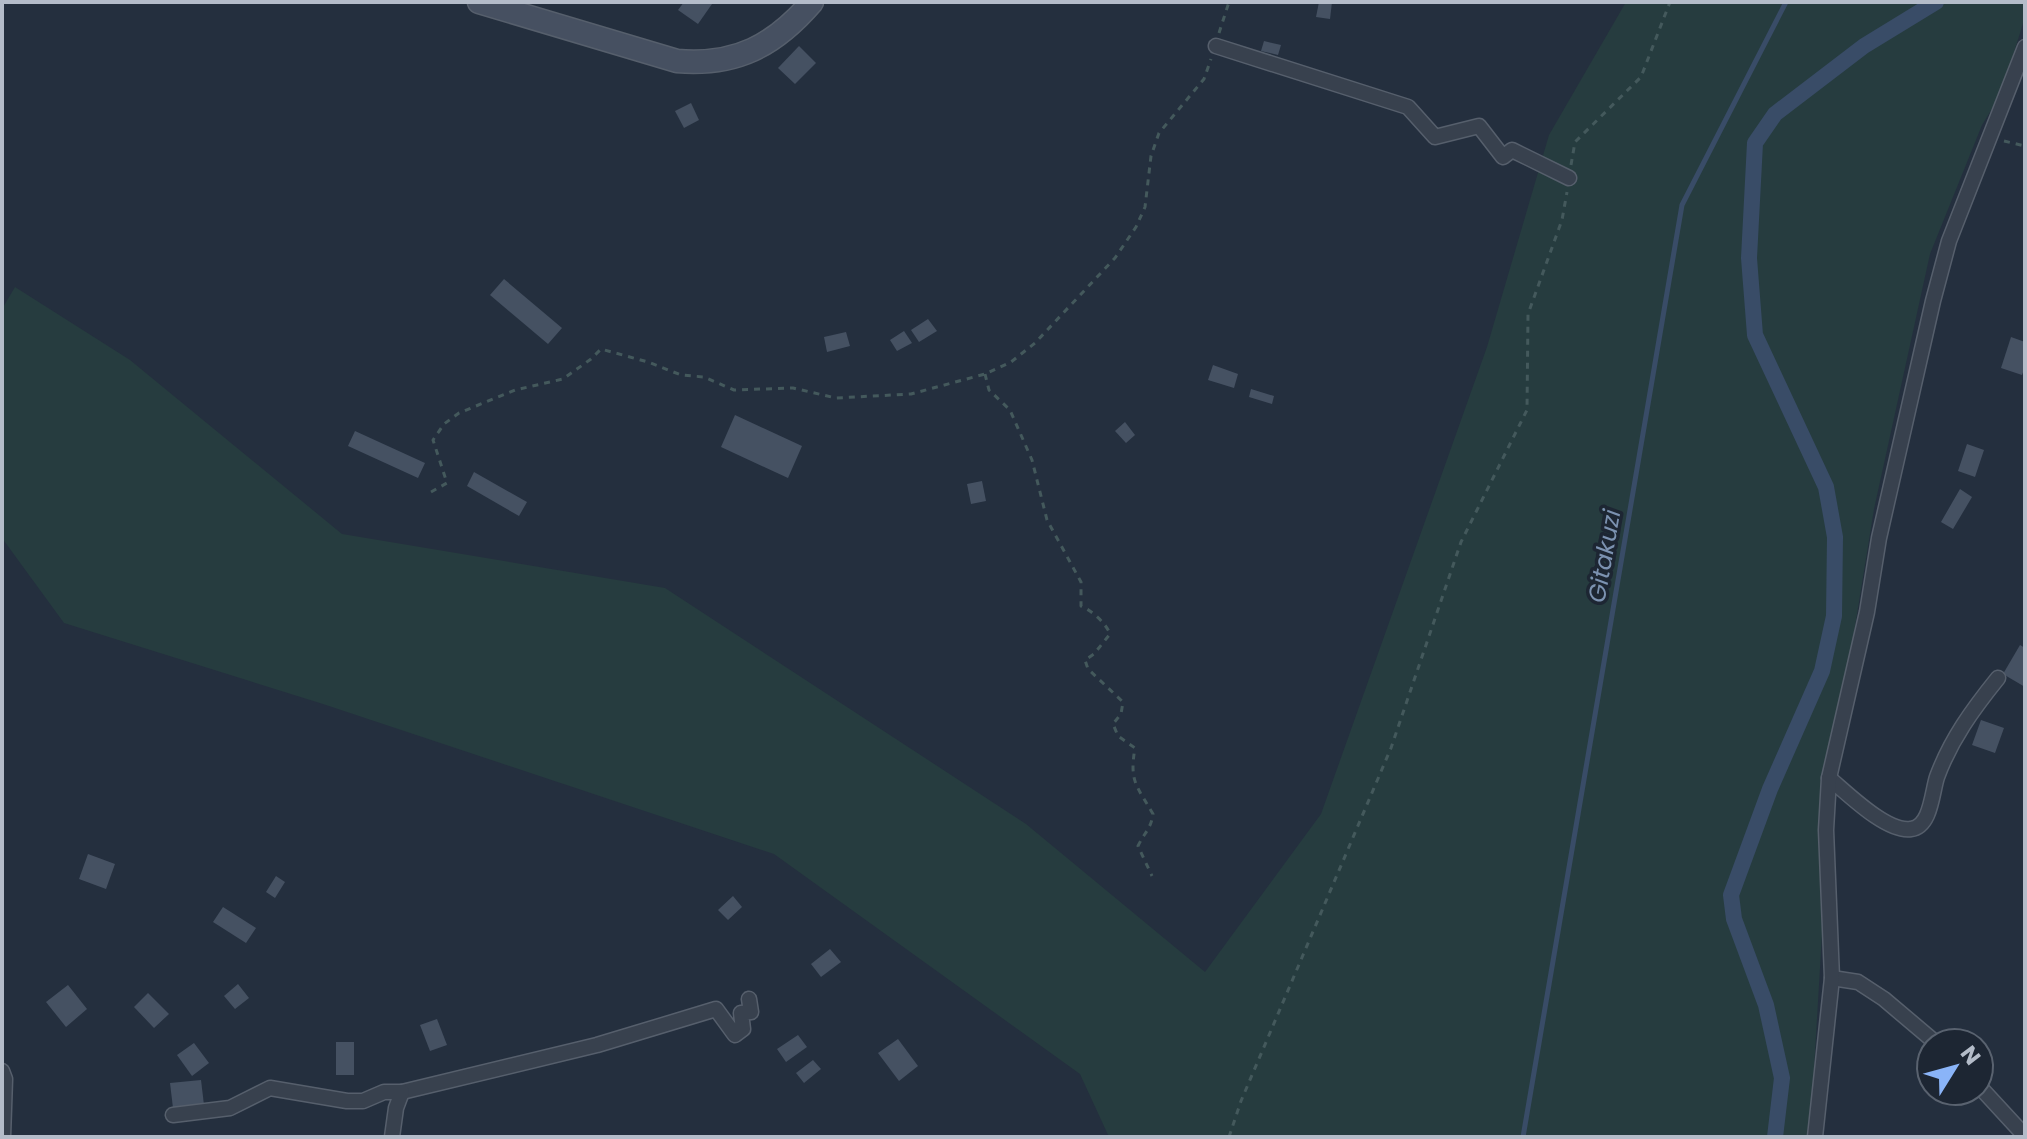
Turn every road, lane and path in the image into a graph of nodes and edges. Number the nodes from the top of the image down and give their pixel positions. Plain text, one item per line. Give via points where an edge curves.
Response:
1 (479, 2) edge
2 (812, 2) edge
3 (1229, 2) edge
4 (1670, 2) edge
5 (507, 7) edge
6 (1216, 46) junction
7 (2025, 47) edge
8 (1991, 132) junction
9 (2025, 146) edge
10 (1569, 178) junction
11 (985, 374) junction
12 (431, 492) dead end
13 (1998, 678) dead end
14 (1829, 778) junction
15 (1152, 876) dead end
16 (1832, 978) junction
17 (749, 999) dead end
18 (1919, 1027) edge
19 (2, 1071) edge
20 (402, 1092) junction
21 (1995, 1103) edge
22 (173, 1115) dead end
23 (2025, 1136) edge
24 (3, 1137) edge
25 (392, 1137) edge
26 (1229, 1137) edge
27 (1815, 1137) edge

1 - 5 main road
2 - 5 main road via 792,25 748,53 696,63
3 - 6 path
4 - 10 path via 1641,77 1575,142
6 - 10 street via 1408,107 1435,137 1479,126 1503,157 1512,150
6 - 11 path via 1204,79 1159,133 1145,207 1115,258 1035,343
7 - 8 street
8 - 9 path
8 - 14 street via 1949,241 1933,301
10 - 26 path via 1562,220 1528,314 1527,410 1461,542 1391,748
11 - 12 path via 911,394 836,398 793,388 734,390 601,349 563,379 497,396 444,424 433,440 447,483
11 - 15 path via 989,390 1010,410 1032,460 1047,520 1081,582 1081,606 1110,634 1085,660 1123,702 1113,724 1118,736 1135,748 1131,771 1153,814 1151,828 1138,846
13 - 14 street via 1954,738 1920,826 1910,830 1887,822
14 - 16 street
16 - 18 street via 1858,982
16 - 27 street
17 - 20 street via 751,1012 741,1013 743,1029 735,1035 716,1009 597,1045
19 - 24 street
20 - 22 street via 347,1101 270,1088 230,1108
20 - 25 street
21 - 23 street

